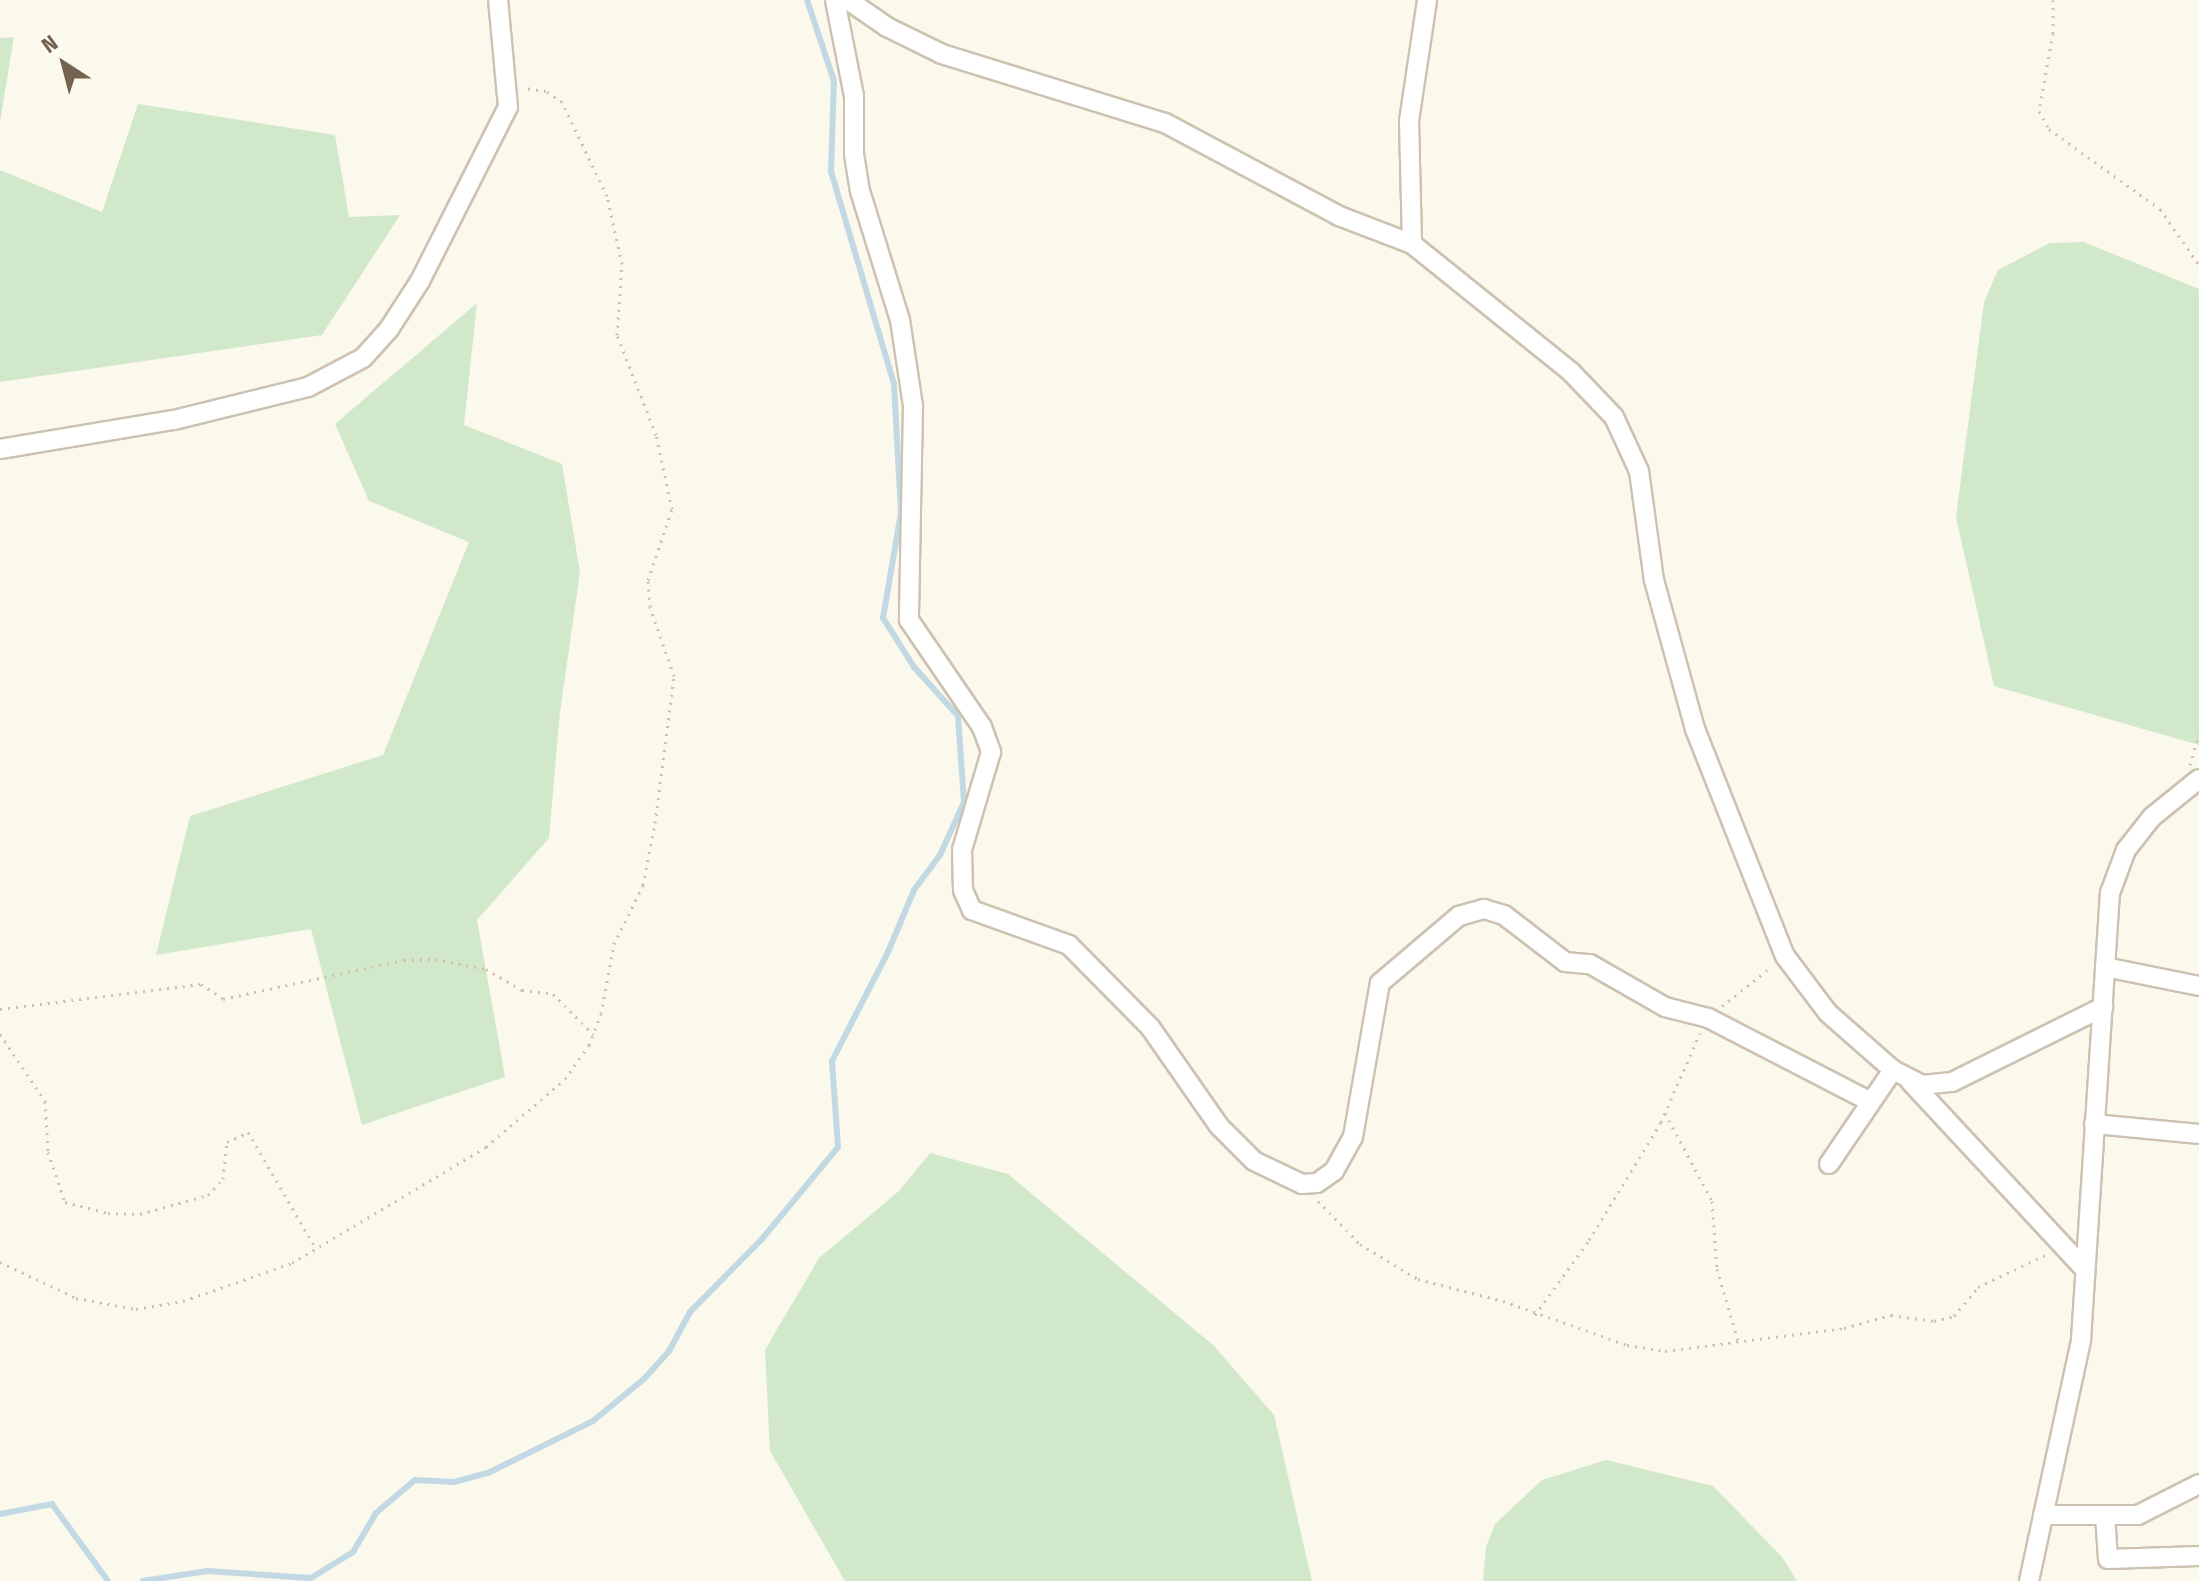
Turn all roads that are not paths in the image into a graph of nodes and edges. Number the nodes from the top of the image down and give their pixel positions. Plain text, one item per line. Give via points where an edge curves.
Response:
1 (498, 0) edge
2 (835, 0) edge
3 (848, 0) edge
4 (1427, 0) edge
5 (1412, 244) junction
6 (0, 449) edge
7 (2199, 779) edge
8 (2105, 967) junction
9 (2199, 986) edge
10 (2103, 1007) junction
11 (1893, 1070) junction
12 (1910, 1080) junction
13 (1871, 1102) junction
14 (2094, 1124) junction
15 (2199, 1134) edge
16 (1829, 1164) dead end
17 (2085, 1269) junction
18 (2199, 1484) edge
19 (2043, 1515) junction
20 (2105, 1515) junction
21 (2199, 1556) edge
22 (2029, 1581) edge

1 - 6 street via 508,107 420,281 363,358 308,387 174,420
2 - 13 street via 854,96 860,191 900,320 913,406 909,620 975,715 991,752 962,850 963,890 972,910 1069,945 1150,1027 1219,1126 1254,1161 1302,1184 1317,1183 1334,1171 1353,1137 1380,983 1459,916 1484,909 1504,915 1565,962 1590,964 1665,1007 1708,1018
3 - 5 street via 942,54 1165,123 1339,216
4 - 5 street via 1409,121
5 - 11 street via 1571,372 1614,417 1639,471 1654,580 1695,729 1785,956 1828,1013
7 - 8 street via 2152,817 2126,850 2110,893
8 - 9 street
8 - 10 street
10 - 12 street via 1952,1082 1922,1085
10 - 14 street
11 - 12 street
11 - 13 street
12 - 17 street
13 - 16 street
14 - 15 street
14 - 17 street
17 - 19 street via 2081,1340
18 - 20 street via 2138,1515
19 - 20 street
19 - 22 street
20 - 21 street via 2108,1559

